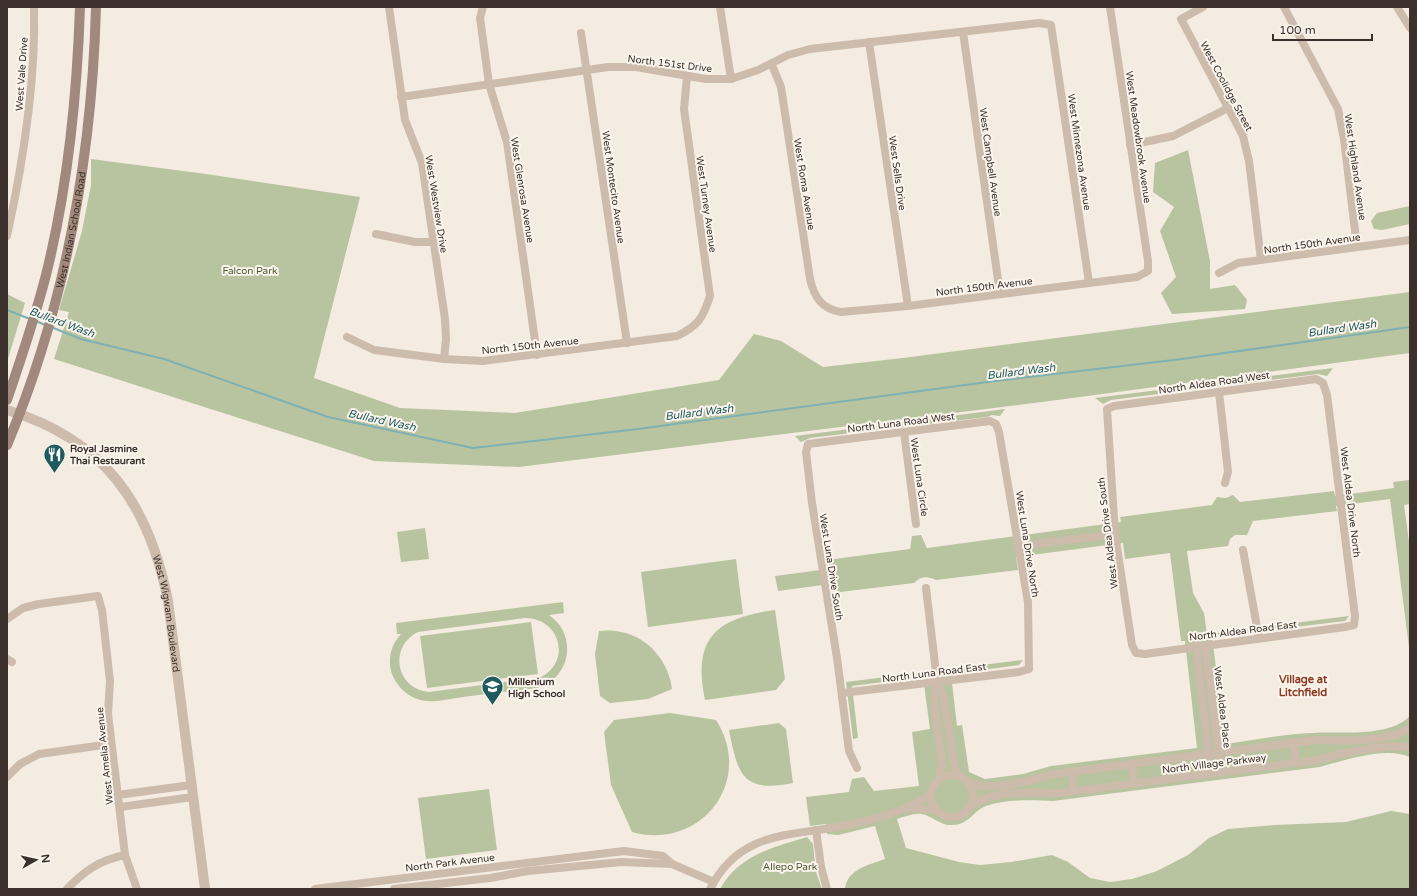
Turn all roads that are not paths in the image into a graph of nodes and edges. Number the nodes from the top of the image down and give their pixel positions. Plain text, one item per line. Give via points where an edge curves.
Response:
1 (34, 7) edge
2 (80, 7) edge
3 (96, 7) edge
4 (389, 7) edge
5 (483, 7) edge
6 (720, 7) edge
7 (1110, 7) edge
8 (1203, 7) edge
9 (1284, 7) edge
10 (1397, 7) edge
11 (1051, 25) joint
12 (1410, 28) edge
13 (963, 32) junction
14 (582, 34) dead end
15 (869, 42) junction
16 (772, 65) junction
17 (587, 70) junction
18 (687, 76) junction
19 (731, 79) junction
20 (489, 84) junction
21 (401, 97) junction
22 (1228, 108) junction
23 (1130, 145) junction
24 (376, 234) dead end
25 (7, 236) edge
26 (1410, 240) edge
27 (434, 242) junction
28 (1357, 247) junction
29 (1261, 260) junction
30 (1148, 271) joint
31 (1219, 273) dead end
32 (1089, 283) junction
33 (1000, 294) junction
34 (821, 304) joint
35 (908, 306) junction
36 (692, 330) joint
37 (347, 337) dead end
38 (627, 343) junction
39 (537, 355) junction
40 (444, 359) junction
41 (1324, 383) joint
42 (1219, 392) junction
43 (7, 400) edge
44 (1107, 409) joint
45 (7, 410) edge
46 (20, 414) junction
47 (996, 424) joint
48 (904, 432) junction
49 (7, 444) edge
50 (808, 444) joint
51 (1225, 483) dead end
52 (916, 524) dead end
53 (1115, 534) junction
54 (1019, 546) junction
55 (1242, 550) dead end
56 (926, 588) dead end
57 (7, 619) edge
58 (1354, 625) joint
59 (1258, 638) junction
60 (1205, 645) junction
61 (1196, 646) junction
62 (1136, 653) joint
63 (1029, 669) joint
64 (937, 681) junction
65 (842, 693) junction
66 (1410, 728) edge
67 (1293, 743) junction
68 (111, 744) junction
69 (1410, 748) edge
70 (1219, 753) junction
71 (1208, 754) junction
72 (1296, 762) junction
73 (1132, 764) junction
74 (857, 768) dead end
75 (1072, 772) junction
76 (1222, 772) junction
77 (1211, 774) junction
78 (958, 775) junction
79 (7, 777) edge
80 (939, 779) junction
81 (968, 782) junction
82 (1134, 783) junction
83 (191, 785) junction
84 (1074, 791) junction
85 (931, 794) junction
86 (118, 795) junction
87 (193, 797) junction
88 (971, 806) junction
89 (120, 807) junction
90 (908, 808) junction
91 (936, 810) junction
92 (816, 830) junction
93 (125, 855) junction
94 (587, 855) junction
95 (672, 864) junction
96 (587, 866) junction
97 (414, 876) junction
98 (712, 885) edge
99 (416, 888) edge
100 (67, 889) edge
101 (137, 889) edge
102 (205, 889) edge
103 (315, 889) edge
104 (394, 889) edge
105 (827, 889) edge

1 - 25 street, West Vale Drive via 29,99 21,166
2 - 43 main road, West Indian School Road via 72,127 58,219 40,298
3 - 46 main road, West Indian School Road via 86,146 73,224 40,354
4 - 21 street, West Westview Drive
5 - 20 street, West Glenrosa Avenue via 480,18
6 - 19 street
7 - 23 street, West Meadowbrook Avenue
8 - 22 street, West Coolidge Street via 1181,19
9 - 28 street, West Highland Avenue via 1338,108
10 - 12 street
11 - 13 street, North 151st Drive via 1039,23
11 - 32 street, West Minnezona Avenue
13 - 15 street, North 151st Drive
13 - 33 street, West Campbell Avenue
14 - 17 street, West Montecito Avenue
15 - 16 street, North 151st Drive via 810,49 788,56
15 - 35 street, West Sells Drive
16 - 19 street, North 151st Drive
16 - 34 street, West Roma Avenue via 781,88 810,279
17 - 18 street, North 151st Drive via 636,67
17 - 20 street, North 151st Drive
17 - 38 street, West Montecito Avenue
18 - 19 street, North 151st Drive
18 - 36 street, West Turney Avenue via 684,109 710,296 704,315
20 - 21 street, North 151st Drive
20 - 39 street, West Glenrosa Avenue via 507,142
21 - 27 street, West Westview Drive via 405,120 422,163
22 - 23 street via 1173,136
22 - 29 street, West Coolidge Street via 1243,136 1248,152
23 - 30 street, West Meadowbrook Avenue
24 - 27 street via 415,242
26 - 28 street, North 150th Avenue
27 - 40 street, West Westview Drive via 446,330
28 - 29 street, North 150th Avenue
29 - 31 street, North 150th Avenue via 1238,263
30 - 32 street, North 150th Avenue via 1139,276
32 - 33 street, North 150th Avenue
33 - 35 street, North 150th Avenue
34 - 35 street, North 150th Avenue via 833,311 841,312
36 - 38 street, North 150th Avenue via 677,336
37 - 40 street, North 150th Avenue via 374,350
38 - 39 street, North 150th Avenue
39 - 40 street, North 150th Avenue via 483,361
41 - 42 street, North Aldea Road West via 1316,379
41 - 58 street, West Aldea Drive North via 1342,504
42 - 44 street, North Aldea Road West
42 - 51 street via 1228,472
44 - 53 street, West Aldea Drive South
45 - 46 street, West Wigwam Boulevard
46 - 49 main road, West Indian School Road
46 - 83 street, West Wigwam Boulevard via 68,436 94,455 127,494 145,528 168,601
47 - 48 street, North Luna Road West via 990,421
47 - 54 street, West Luna Drive North
48 - 50 street, North Luna Road West
48 - 52 street, West Luna Circle
50 - 65 street, West Luna Drive South via 806,452 812,503
53 - 54 street
53 - 62 street, West Aldea Drive South via 1132,645
54 - 63 street, West Luna Drive North via 1028,602
55 - 59 street
56 - 64 street
57 - 68 street, West Amelia Avenue via 23,608 98,596 102,610 110,681 108,714
58 - 59 street, North Aldea Road East
59 - 60 street, North Aldea Road East
60 - 61 street, North Aldea Road East
60 - 70 street, West Aldea Place
61 - 62 street, North Aldea Road East via 1145,654
61 - 71 street, West Aldea Place
63 - 64 street, North Luna Road East
64 - 65 street, North Luna Road East
64 - 78 street via 944,700
64 - 80 street via 934,700 942,764
65 - 74 street, West Luna Drive South via 849,751
66 - 67 street, North Village Parkway via 1398,735 1347,741 1316,740
67 - 70 street, North Village Parkway
67 - 72 street
68 - 79 street via 39,754 20,764
68 - 86 street, West Amelia Avenue
69 - 72 street, North Village Parkway via 1399,746
70 - 71 street, North Village Parkway
70 - 76 street, West Aldea Place
71 - 73 street, North Village Parkway
71 - 77 street, West Aldea Place
72 - 76 street, North Village Parkway
73 - 75 street, North Village Parkway
73 - 82 street
75 - 81 street, North Village Parkway via 988,786
75 - 84 street
76 - 77 street, North Village Parkway
77 - 82 street, North Village Parkway
78 - 80 street via 951,774
78 - 81 street
80 - 85 street
81 - 88 street via 974,794
82 - 84 street, North Village Parkway
83 - 86 street
83 - 87 street, West Wigwam Boulevard
84 - 88 street, North Village Parkway via 1024,792 986,798
85 - 90 street
85 - 91 street
86 - 89 street, West Amelia Avenue
87 - 89 street
87 - 102 street, West Wigwam Boulevard
88 - 91 street via 967,812 954,818
89 - 93 street, West Amelia Avenue
90 - 91 street
90 - 92 street via 846,825
92 - 98 street via 775,836 756,842 728,864
92 - 105 street via 821,868
93 - 100 street via 109,858 93,866
93 - 101 street, West Amelia Avenue
94 - 95 street, North Park Avenue via 633,852 663,856
94 - 96 street
94 - 97 street, North Park Avenue
95 - 96 street, North Park Avenue via 621,862
95 - 98 street, North Park Avenue
96 - 99 street, North Park Avenue via 528,871
97 - 99 street
97 - 103 street, North Park Avenue
99 - 104 street, North Park Avenue

